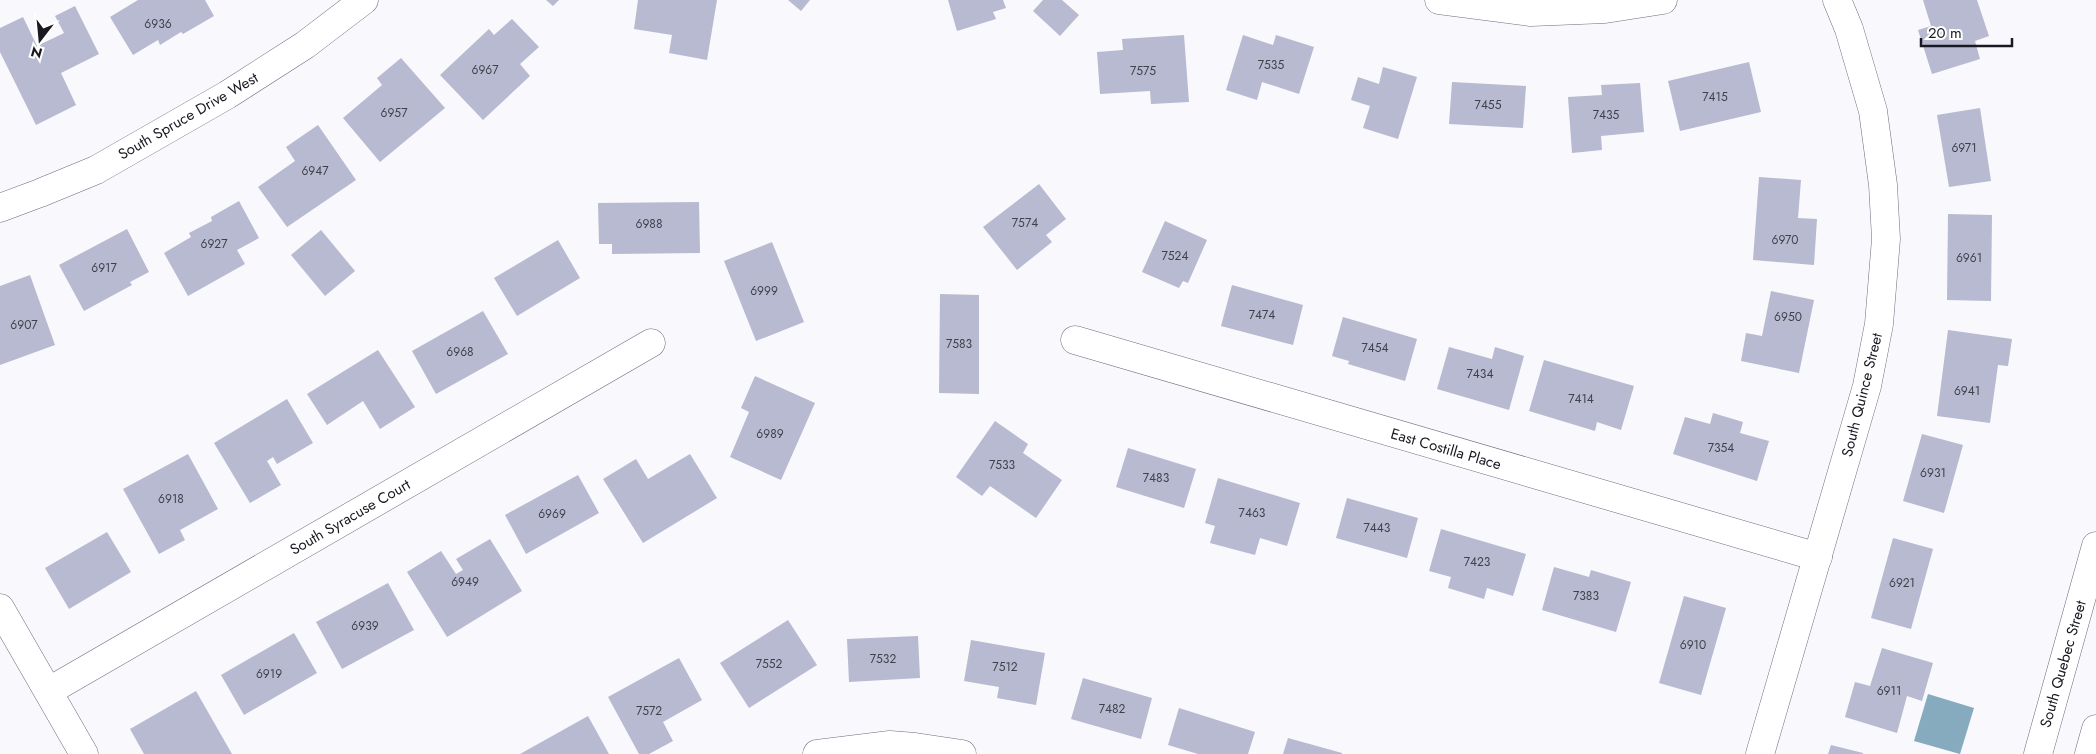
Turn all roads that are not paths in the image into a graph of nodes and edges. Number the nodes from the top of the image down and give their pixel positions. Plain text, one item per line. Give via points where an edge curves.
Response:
1 (364, 0) edge
2 (1439, 0) edge
3 (1663, 0) edge
4 (1837, 0) edge
5 (0, 208) edge
6 (1075, 340) dead end
7 (651, 343) dead end
8 (2096, 546) edge
9 (1818, 557) junction
10 (0, 608) edge
11 (49, 692) junction
12 (2096, 729) edge
13 (84, 754) edge
14 (818, 754) edge
15 (962, 754) edge
16 (1760, 754) edge
17 (2038, 754) edge
18 (2089, 754) edge

1 - 5 street, South Spruce Drive West via 297,50 96,170
2 - 3 street via 1531,12 1605,10
4 - 9 street, South Quince Street via 1873,111 1886,239 1879,324 1867,386
6 - 9 street, East Costilla Place
7 - 11 street, South Syracuse Court
8 - 17 street, South Quebec Street
9 - 16 street, South Quince Street
10 - 11 street
11 - 13 street
12 - 18 street
14 - 15 street via 890,745

